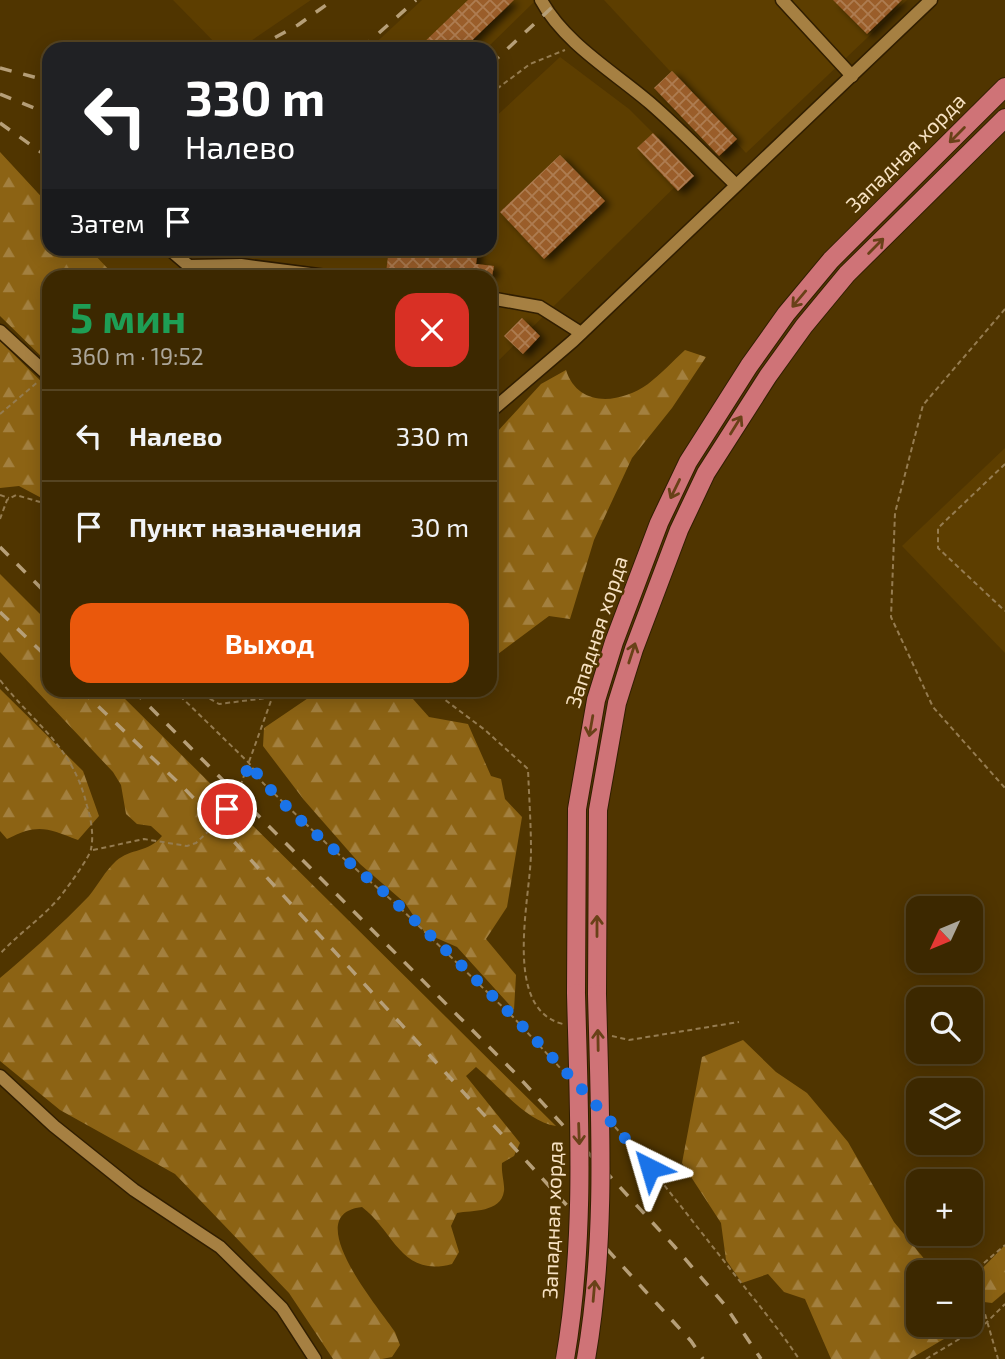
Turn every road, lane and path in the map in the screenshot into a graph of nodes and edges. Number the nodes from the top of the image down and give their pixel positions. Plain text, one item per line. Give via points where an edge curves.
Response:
1 (541, 0) edge
2 (782, 0) edge
3 (931, 0) edge
4 (579, 45) junction
5 (852, 76) junction
6 (1005, 87) edge
7 (497, 89) edge
8 (1005, 118) edge
9 (736, 185) junction
10 (178, 256) edge
11 (280, 270) edge
12 (497, 299) edge
13 (1005, 309) edge
14 (0, 331) edge
15 (581, 333) junction
16 (42, 370) edge
17 (42, 380) edge
18 (497, 406) edge
19 (0, 414) edge
20 (1005, 464) edge
21 (0, 495) edge
22 (10, 498) junction
23 (42, 506) edge
24 (0, 519) edge
25 (1005, 611) edge
26 (0, 680) edge
27 (181, 697) edge
28 (207, 697) edge
29 (278, 697) edge
30 (441, 697) edge
31 (272, 698) junction
32 (249, 763) junction
33 (1005, 788) edge
34 (91, 850) junction
35 (0, 954) edge
36 (739, 1022) dead end
37 (567, 1025) dead end
38 (604, 1034) dead end
39 (566, 1074) dead end
40 (0, 1076) edge
41 (607, 1119) dead end
42 (1005, 1245) edge
43 (983, 1264) edge
44 (1005, 1304) edge
45 (983, 1311) edge
46 (986, 1322) junction
47 (315, 1359) edge
48 (565, 1359) edge
49 (586, 1359) edge
50 (799, 1359) edge
51 (926, 1359) edge
52 (998, 1359) edge

1 - 4 street
2 - 5 street
3 - 5 street
4 - 7 path via 530,64
4 - 9 street via 651,104
5 - 9 street
6 -> 48 highway, Западная хорда, bridge via 831,260 749,366 694,452 659,523 614,642 596,700 577,809 581,1195
49 -> 8 highway, Западная хорда, bridge via 601,1204 598,810 614,716 634,649 678,530 706,473 768,376 847,274
9 - 15 street
10 - 11 street via 190,266
12 - 15 street via 540,307
13 - 33 path via 923,405 895,513 891,617 933,707
14 - 16 street
15 - 18 street
17 - 19 path
20 - 25 path via 938,528 938,548
21 - 22 path
22 - 23 path via 26,496
22 - 24 path
26 - 34 path via 48,731 82,782 91,822
27 - 32 path
28 - 31 path via 219,704
29 - 31 path
30 - 37 path via 528,769 531,852 523,968 534,1006
31 - 32 path
32 - 34 path via 237,795 195,843 187,846 144,839
32 - 39 path via 263,783 396,904
34 - 35 path via 58,899
36 - 38 path via 629,1040
40 - 47 street via 134,1190 220,1247 282,1308
41 - 50 path via 680,1204
42 - 43 path
44 - 46 path
45 - 46 path
46 - 51 path
46 - 52 path

